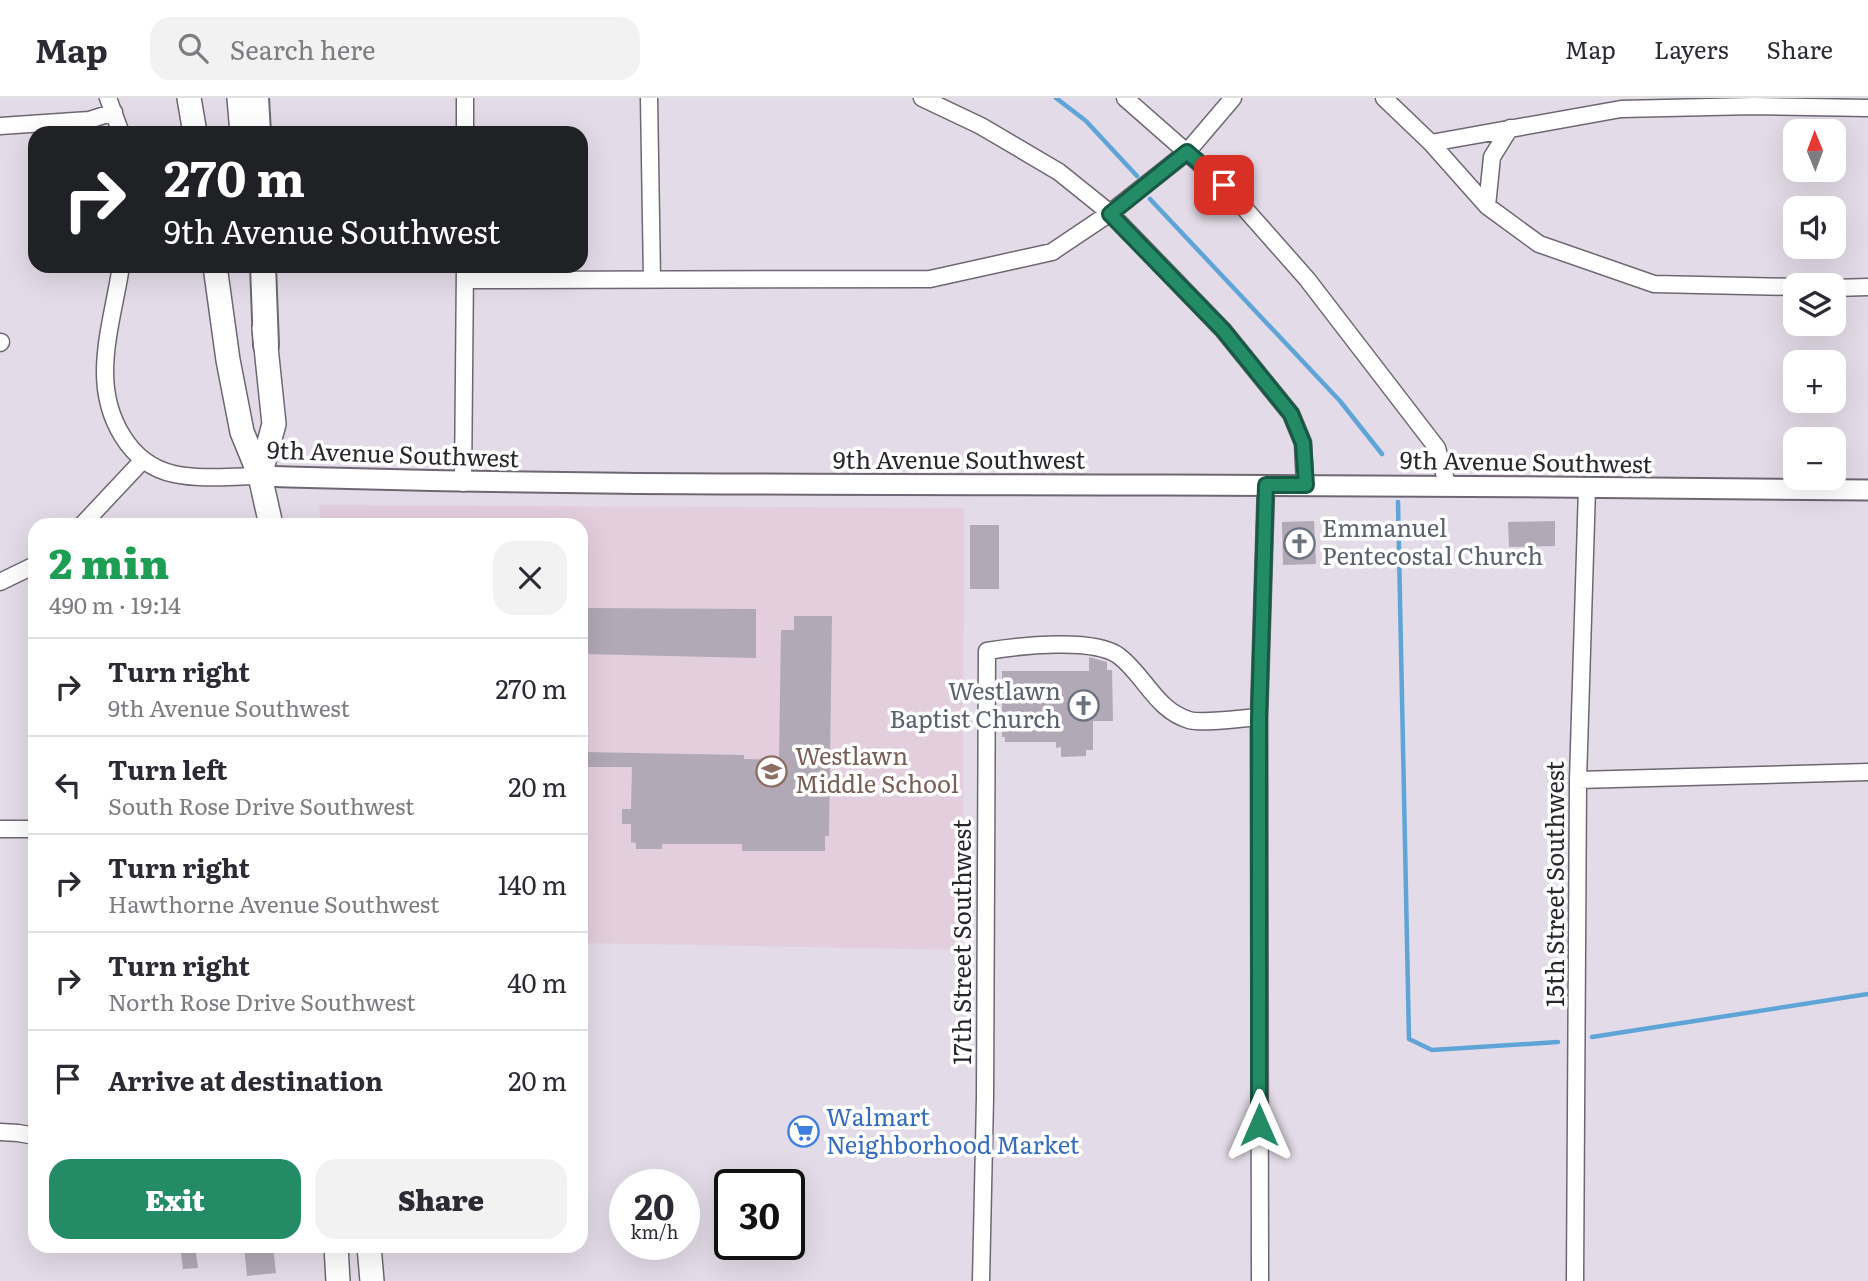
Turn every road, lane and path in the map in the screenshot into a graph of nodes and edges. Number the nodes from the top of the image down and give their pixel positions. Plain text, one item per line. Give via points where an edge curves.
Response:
1 (189, 98) edge
2 (239, 98) edge
3 (256, 98) edge
4 (465, 98) edge
5 (649, 98) edge
6 (922, 98) edge
7 (1125, 98) edge
8 (1233, 98) edge
9 (1384, 98) edge
10 (111, 105) edge
11 (1868, 108) edge
12 (118, 126) edge
13 (194, 126) edge
14 (241, 126) edge
15 (258, 126) edge
16 (465, 126) edge
17 (0, 127) edge
18 (1510, 128) junction
19 (1431, 143) junction
20 (1187, 152) junction
21 (1487, 206) junction
22 (1110, 214) junction
23 (120, 273) edge
24 (216, 273) edge
25 (257, 273) edge
26 (264, 273) edge
27 (465, 273) edge
28 (652, 279) junction
29 (1868, 286) edge
30 (1783, 287) edge
31 (1846, 287) edge
32 (266, 345) junction
33 (143, 460) junction
34 (260, 476) junction
35 (463, 483) junction
36 (1266, 485) junction
37 (1306, 485) junction
38 (1448, 486) junction
39 (1587, 488) junction
40 (1868, 490) edge
41 (89, 518) edge
42 (269, 518) edge
43 (28, 568) edge
44 (0, 582) edge
45 (1259, 717) junction
46 (1868, 772) edge
47 (1578, 780) junction
48 (28, 829) edge
49 (0, 830) edge
50 (0, 1132) edge
51 (28, 1135) edge
52 (336, 1253) edge
53 (370, 1253) edge
54 (338, 1281) edge
55 (372, 1281) edge
56 (981, 1281) edge
57 (1260, 1281) edge
58 (1575, 1281) edge

1 - 13 main road
2 - 14 main road
3 - 15 main road
4 - 16 street
5 - 28 street
6 - 22 street via 1059,172
7 - 20 street
8 - 20 street
9 - 19 street
10 - 12 street
10 - 17 street via 89,120
11 - 18 street via 1620,109
18 - 19 street
18 - 21 street via 1492,157
19 - 21 street
20 - 22 street
20 - 38 street via 1224,185 1315,289 1437,447
21 - 30 street via 1539,244 1654,284
22 - 28 street via 1052,252 930,279
22 - 37 street via 1223,330 1291,414 1303,443
23 - 33 street via 106,386 119,429
24 - 34 main road via 242,432
25 - 32 main road
26 - 32 main road
27 - 28 street
27 - 35 street
29 - 31 street
32 - 34 main road via 274,424
33 - 34 street, 9th Avenue Southwest via 182,476
33 - 41 street
34 - 35 street, 9th Avenue Southwest
34 - 42 main road
35 - 36 street, 9th Avenue Southwest
36 - 37 street, 9th Avenue Southwest
36 - 45 street
37 - 38 street, 9th Avenue Southwest
38 - 39 street, 9th Avenue Southwest
39 - 40 street, 9th Avenue Southwest
39 - 47 street, 15th Street Southwest
43 - 44 street
45 - 56 street, 17th Street Southwest via 1191,721 1166,709 1118,656 1094,646 1018,646 987,651
45 - 57 street
46 - 47 street
47 - 58 street, 15th Street Southwest
48 - 49 street
50 - 51 street
52 - 54 main road
53 - 55 main road

